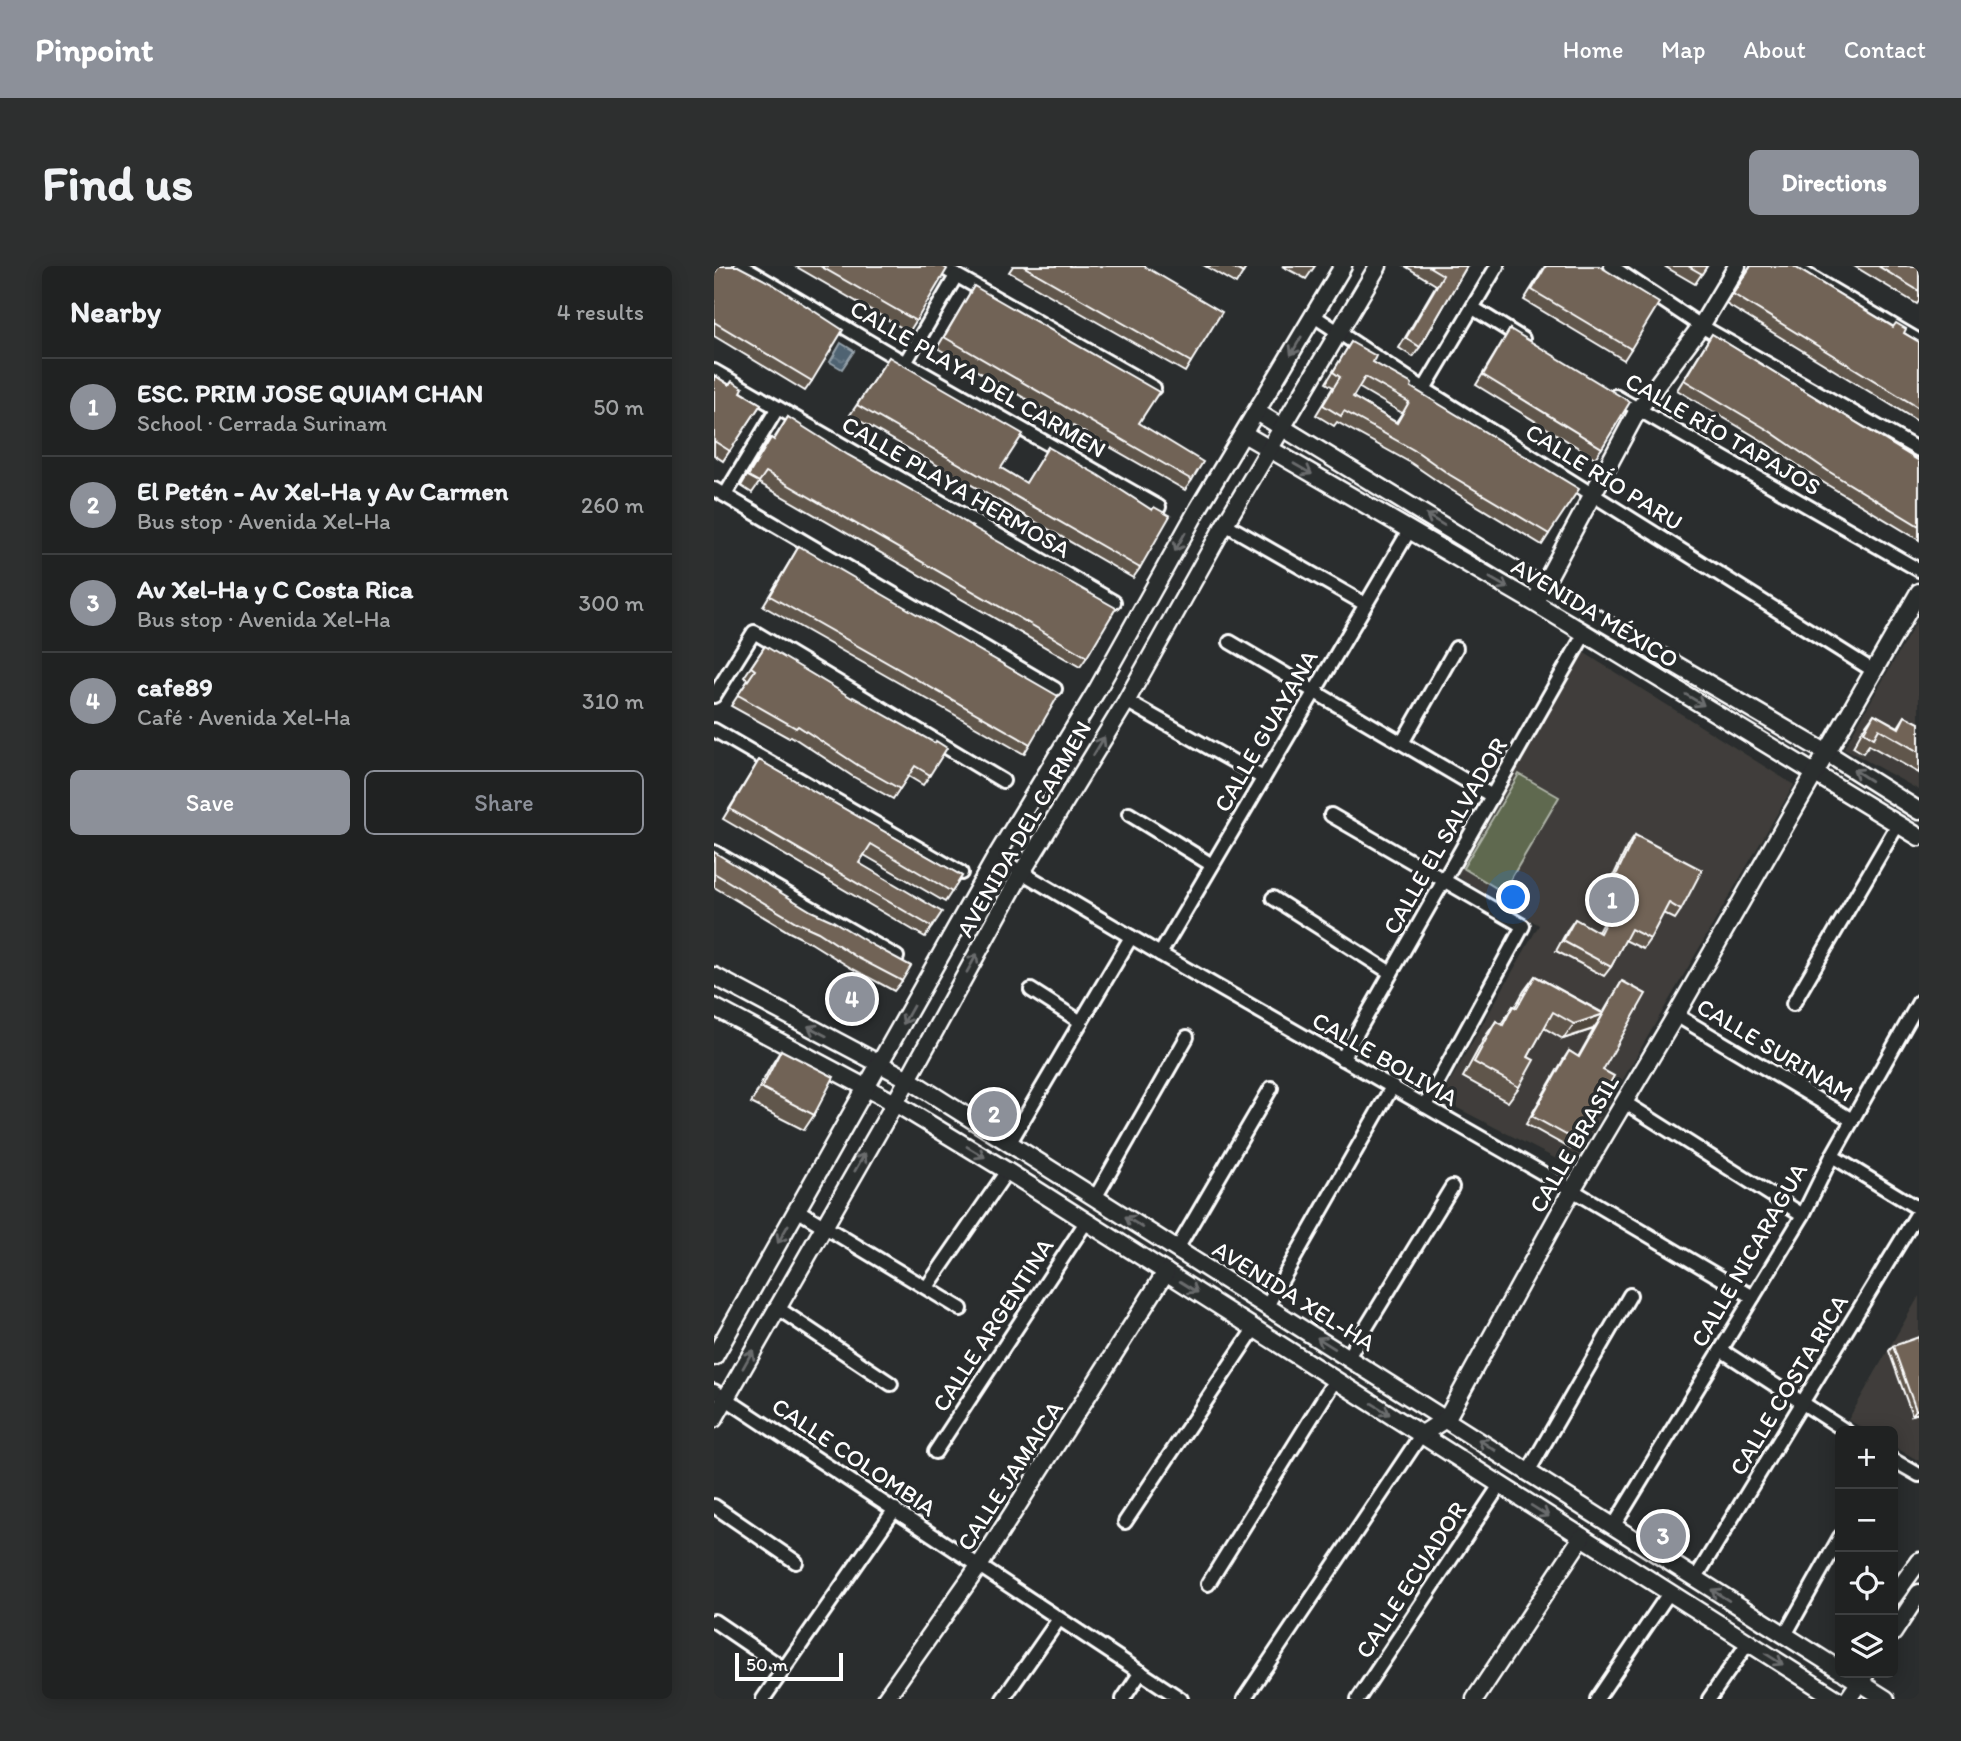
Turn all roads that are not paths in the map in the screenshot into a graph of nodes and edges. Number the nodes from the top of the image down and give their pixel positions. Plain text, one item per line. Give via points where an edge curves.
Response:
1 (741, 266) edge
2 (940, 266) edge
3 (1343, 266) edge
4 (1378, 266) edge
5 (1497, 266) edge
6 (1611, 266) edge
7 (1737, 266) edge
8 (1793, 266) edge
9 (956, 276) junction
10 (1473, 308) junction
11 (1314, 316) junction
12 (1701, 326) junction
13 (1338, 333) junction
14 (1919, 341) edge
15 (1532, 345) edge
16 (905, 363) junction
17 (714, 371) edge
18 (1153, 388) edge
19 (1602, 388) edge
20 (1424, 389) junction
21 (777, 409) junction
22 (1638, 410) junction
23 (1257, 412) junction
24 (1283, 427) junction
25 (1244, 434) junction
26 (1270, 450) junction
27 (1919, 450) edge
28 (720, 492) edge
29 (1591, 494) junction
30 (1159, 507) edge
31 (1225, 524) junction
32 (1409, 531) junction
33 (1919, 570) edge
34 (1543, 587) junction
35 (1919, 592) edge
36 (1114, 602) dead end
37 (1535, 603) junction
38 (1365, 604) junction
39 (1585, 634) junction
40 (1230, 642) dead end
41 (1456, 648) dead end
42 (1874, 671) junction
43 (1055, 689) dead end
44 (1314, 691) junction
45 (714, 696) edge
46 (1126, 701) junction
47 (714, 730) edge
48 (1402, 743) junction
49 (1827, 752) junction
50 (1815, 773) junction
51 (1263, 778) junction
52 (1003, 780) dead end
53 (1492, 796) junction
54 (1919, 811) edge
55 (1129, 814) dead end
56 (1331, 815) dead end
57 (1898, 824) junction
58 (1919, 837) edge
59 (714, 852) edge
60 (996, 857) junction
61 (1212, 864) junction
62 (1022, 872) junction
63 (961, 873) edge
64 (1443, 881) junction
65 (1273, 898) dead end
66 (1131, 937) junction
67 (1160, 954) junction
68 (897, 957) edge
69 (1391, 973) junction
70 (714, 976) edge
71 (1031, 990) dead end
72 (1919, 1002) edge
73 (1793, 1004) dead end
74 (714, 1007) edge
75 (1676, 1015) junction
76 (1081, 1022) junction
77 (1187, 1037) dead end
78 (1342, 1059) junction
79 (880, 1065) junction
80 (908, 1079) junction
81 (1392, 1087) junction
82 (867, 1088) junction
83 (1271, 1088) dead end
84 (1624, 1102) junction
85 (895, 1103) junction
86 (1425, 1106) junction
87 (1852, 1120) junction
88 (1009, 1144) junction
89 (1832, 1156) junction
90 (1007, 1171) junction
91 (1452, 1187) dead end
92 (1572, 1190) junction
93 (1095, 1198) junction
94 (797, 1210) junction
95 (1919, 1210) edge
96 (1803, 1215) junction
97 (1086, 1222) junction
98 (823, 1224) junction
99 (1177, 1249) junction
100 (1166, 1272) junction
101 (927, 1287) junction
102 (1630, 1295) dead end
103 (1753, 1297) junction
104 (1267, 1306) junction
105 (776, 1307) junction
106 (961, 1309) dead end
107 (1254, 1329) junction
108 (1721, 1350) junction
109 (714, 1357) edge
110 (1348, 1357) junction
111 (1335, 1380) junction
112 (891, 1384) dead end
113 (720, 1394) edge
114 (1803, 1404) junction
115 (714, 1419) edge
116 (1447, 1419) junction
117 (1838, 1426) edge
118 (1421, 1434) junction
119 (936, 1452) dead end
120 (1898, 1463) edge
121 (1528, 1472) junction
122 (1919, 1475) edge
123 (1500, 1485) junction
124 (714, 1506) edge
125 (895, 1509) junction
126 (1125, 1522) dead end
127 (1613, 1527) junction
128 (1582, 1537) junction
129 (1835, 1546) edge
130 (1919, 1561) edge
131 (796, 1562) dead end
132 (979, 1566) junction
133 (1695, 1579) junction
134 (1208, 1584) dead end
135 (1898, 1590) edge
136 (1669, 1592) junction
137 (1919, 1593) edge
138 (1059, 1619) junction
139 (714, 1621) edge
140 (1898, 1625) edge
141 (1785, 1635) junction
142 (1748, 1643) junction
143 (1835, 1667) edge
144 (783, 1668) junction
145 (1141, 1672) junction
146 (1836, 1678) edge
147 (1862, 1678) edge
148 (1864, 1678) edge
149 (1828, 1697) edge
150 (763, 1699) edge
151 (885, 1699) edge
152 (1003, 1699) edge
153 (1123, 1699) edge
154 (1181, 1699) edge
155 (1244, 1699) edge
156 (1358, 1699) edge
157 (1475, 1699) edge
158 (1597, 1699) edge
159 (1709, 1699) edge
160 (1848, 1699) edge
161 (1886, 1699) edge

1 - 16 street, CALLE PLAYA DEL CARMEN
2 - 9 street
3 - 11 street, AVENIDA DEL CARMEN
4 - 13 street, AVENIDA DEL CARMEN
5 - 10 street
6 - 12 street
7 - 12 street
8 - 14 street
9 - 16 street
9 - 18 street
10 - 15 street
10 - 20 street
11 - 13 street, CALLE RÍO PARU
11 -> 23 street, AVENIDA DEL CARMEN
12 - 22 street
12 - 27 street
13 - 20 street, CALLE RÍO PARU
13 - 24 street, AVENIDA DEL CARMEN
16 - 30 street, CALLE PLAYA DEL CARMEN
17 - 21 street, CALLE PLAYA HERMOSA
19 - 22 street, CALLE RÍO TAPAJOS
20 - 29 street, CALLE RÍO PARU
21 - 28 street
21 - 36 street, CALLE PLAYA HERMOSA
22 - 29 street
22 - 33 street, CALLE RÍO TAPAJOS
23 - 24 street, AVENIDA MÉXICO
23 - 25 street, AVENIDA DEL CARMEN
24 - 26 street, AVENIDA DEL CARMEN
34 -> 24 street, AVENIDA MÉXICO
25 - 26 street, AVENIDA MÉXICO
25 -> 60 street, AVENIDA DEL CARMEN
26 - 31 street, AVENIDA DEL CARMEN
26 -> 32 street, AVENIDA MÉXICO
28 - 43 street
29 - 34 street
29 - 42 street, CALLE RÍO PARU
31 - 38 street
31 - 46 street, AVENIDA DEL CARMEN
32 -> 37 street, AVENIDA MÉXICO
32 - 38 street, CALLE GUAYANA
34 - 37 street
34 - 49 street, AVENIDA MÉXICO
35 - 42 street, CALLE BRASIL
37 - 39 street, AVENIDA MÉXICO
38 - 44 street, CALLE GUAYANA
39 -> 50 street, AVENIDA MÉXICO
39 - 53 street, CALLE EL SALVADOR
40 - 44 street
41 - 48 street
42 - 49 street, CALLE BRASIL
44 - 48 street
44 - 51 street, CALLE GUAYANA
45 - 52 street via 754,632
46 - 51 street
62 -> 46 street, AVENIDA DEL CARMEN
47 - 63 street
48 - 53 street
49 - 50 street, CALLE BRASIL
54 -> 49 street, AVENIDA MÉXICO
50 - 57 street, AVENIDA MÉXICO
50 - 75 street, CALLE BRASIL
51 - 61 street, CALLE GUAYANA
53 - 64 street, CALLE EL SALVADOR
55 - 61 street
56 - 64 street
57 - 58 street, AVENIDA MÉXICO
57 - 73 street
59 - 68 street
60 - 62 street, CALLE BOLIVIA
60 -> 79 street, AVENIDA DEL CARMEN
61 - 67 street, CALLE GUAYANA
62 - 66 street, CALLE BOLIVIA
80 -> 62 street, AVENIDA DEL CARMEN
64 - 69 street, CALLE EL SALVADOR
64 - 86 street via 1523,926
65 - 69 street
66 - 67 street, CALLE BOLIVIA
66 - 76 street
67 - 78 street, CALLE BOLIVIA
69 - 78 street, CALLE EL SALVADOR
79 -> 70 street, AVENIDA XEL-HA
71 - 76 street
72 - 87 street, CALLE NICARAGUA
74 - 82 street, AVENIDA XEL-HA
75 - 84 street, CALLE BRASIL
75 - 87 street, CALLE SURINAM
76 - 88 street
77 - 93 street
78 - 81 street, CALLE BOLIVIA
79 - 80 street, AVENIDA XEL-HA
79 - 82 street, AVENIDA DEL CARMEN
80 - 85 street, AVENIDA DEL CARMEN
80 - 88 street, AVENIDA XEL-HA
81 - 86 street, CALLE BOLIVIA
81 - 104 street
82 - 85 street, AVENIDA XEL-HA
82 - 94 street, AVENIDA DEL CARMEN
83 - 99 street
84 - 92 street, CALLE BRASIL
84 - 96 street
85 -> 90 street, AVENIDA XEL-HA
98 -> 85 street, AVENIDA DEL CARMEN
86 - 92 street, CALLE BOLIVIA
87 - 89 street, CALLE NICARAGUA
88 - 93 street, AVENIDA XEL-HA
89 - 95 street
89 - 96 street, CALLE NICARAGUA
90 - 97 street, AVENIDA XEL-HA
90 - 101 street
91 - 110 street
92 - 103 street, CALLE BOLIVIA
92 - 116 street, CALLE BRASIL
99 -> 93 street, AVENIDA XEL-HA
94 - 98 street
94 -> 109 street, AVENIDA DEL CARMEN
95 - 114 street, CALLE COSTA RICA
96 - 103 street, CALLE NICARAGUA
97 - 100 street, AVENIDA XEL-HA
97 - 119 street, CALLE ARGENTINA
98 - 101 street
98 - 105 street, AVENIDA DEL CARMEN
99 - 104 street, AVENIDA XEL-HA
100 -> 107 street, AVENIDA XEL-HA
100 - 132 street, CALLE JAMAICA
101 - 106 street
102 - 121 street
103 - 108 street, CALLE NICARAGUA
110 -> 104 street, AVENIDA XEL-HA
105 - 112 street
113 -> 105 street, AVENIDA DEL CARMEN
107 - 111 street, AVENIDA XEL-HA
107 - 126 street
108 - 114 street
108 - 127 street, CALLE NICARAGUA
110 - 116 street, AVENIDA XEL-HA
111 -> 118 street, AVENIDA XEL-HA
111 - 134 street
113 - 115 street, AVENIDA DEL CARMEN
113 - 125 street, CALLE COLOMBIA
114 - 117 street
114 - 133 street, CALLE COSTA RICA
116 - 118 street
121 -> 116 street, AVENIDA XEL-HA
118 - 123 street, AVENIDA XEL-HA
118 - 155 street
120 - 122 street
121 - 127 street, AVENIDA XEL-HA
123 -> 128 street, AVENIDA XEL-HA
123 - 156 street, CALLE ECUADOR
124 - 131 street
125 - 132 street, CALLE COLOMBIA
125 - 144 street
127 - 133 street, AVENIDA XEL-HA
128 - 136 street, AVENIDA XEL-HA
128 - 157 street
129 - 141 street
130 - 135 street
132 - 138 street, CALLE COLOMBIA
132 - 151 street, CALLE JAMAICA
141 -> 133 street, AVENIDA XEL-HA
136 - 142 street, AVENIDA XEL-HA
136 - 158 street
137 - 140 street
138 - 145 street, CALLE COLOMBIA
138 - 152 street
139 - 144 street
141 - 143 street, AVENIDA XEL-HA
142 -> 149 street, AVENIDA XEL-HA
142 - 159 street
144 - 150 street
145 - 153 street
145 - 154 street, CALLE COLOMBIA
146 - 149 street
147 - 160 street
148 - 161 street

